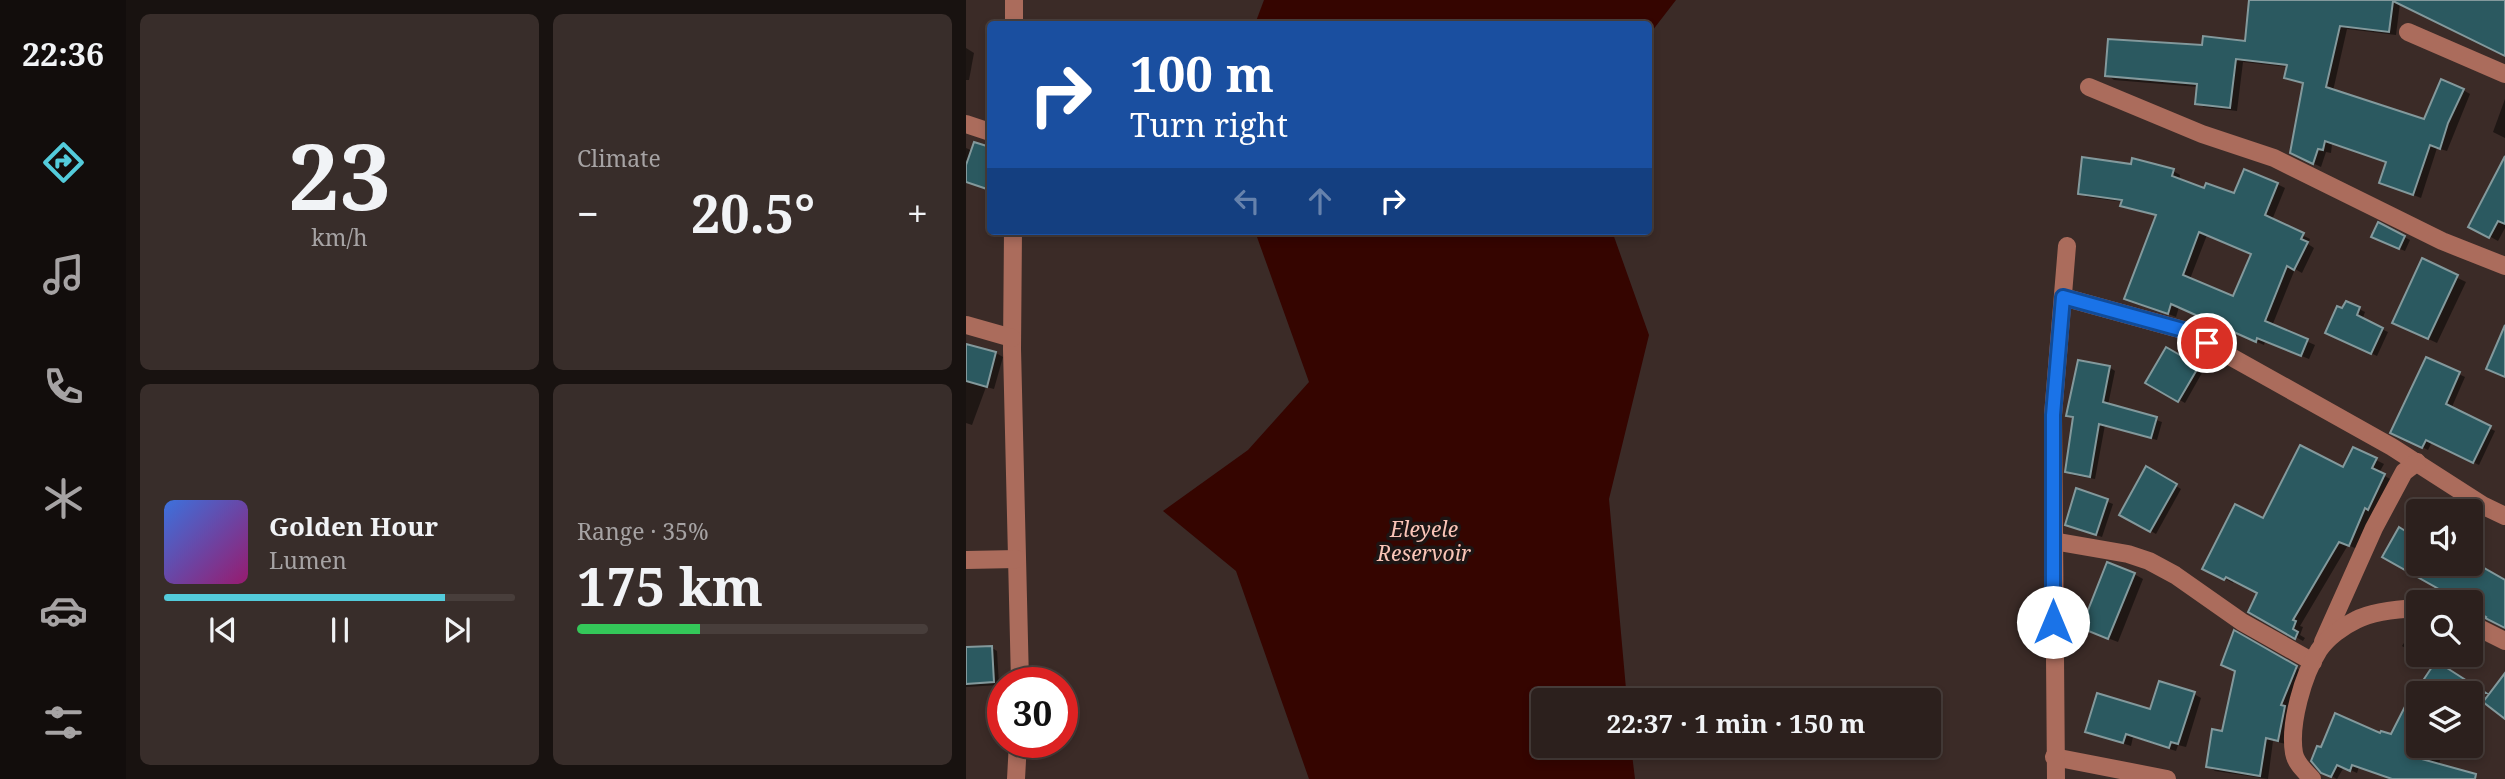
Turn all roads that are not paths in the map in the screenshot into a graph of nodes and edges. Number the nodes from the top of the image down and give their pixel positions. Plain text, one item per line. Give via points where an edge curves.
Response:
1 (1014, 0) edge
2 (1014, 21) edge
3 (2408, 32) dead end
4 (2505, 74) edge
5 (2089, 87) dead end
6 (966, 124) edge
7 (987, 131) edge
8 (1013, 235) edge
9 (2067, 246) dead end
10 (2505, 266) edge
11 (2063, 297) junction
12 (966, 325) edge
13 (1012, 338) junction
14 (2417, 463) junction
15 (2505, 516) edge
16 (2053, 541) junction
17 (1017, 559) junction
18 (966, 561) edge
19 (2406, 610) edge
20 (2483, 630) edge
21 (2505, 641) edge
22 (2316, 655) junction
23 (1020, 667) edge
24 (2054, 757) junction
25 (1018, 758) edge
26 (1017, 779) edge
27 (2056, 779) edge
28 (2167, 779) edge
29 (2312, 779) edge

1 - 2 street
3 - 4 street
5 - 10 street via 2274,158 2442,241
6 - 7 street
8 - 13 street
9 - 11 street
11 - 14 street via 2183,330
11 - 16 street via 2053,415
12 - 13 street
13 - 17 street
14 - 15 street
14 - 22 street via 2404,472 2374,528
16 - 22 street via 2149,561 2242,622
16 - 24 street
17 - 18 street
17 - 23 street
19 - 22 street via 2358,618
20 - 21 street
22 - 29 street via 2293,722 2294,754
24 - 27 street
24 - 28 street
25 - 26 street

